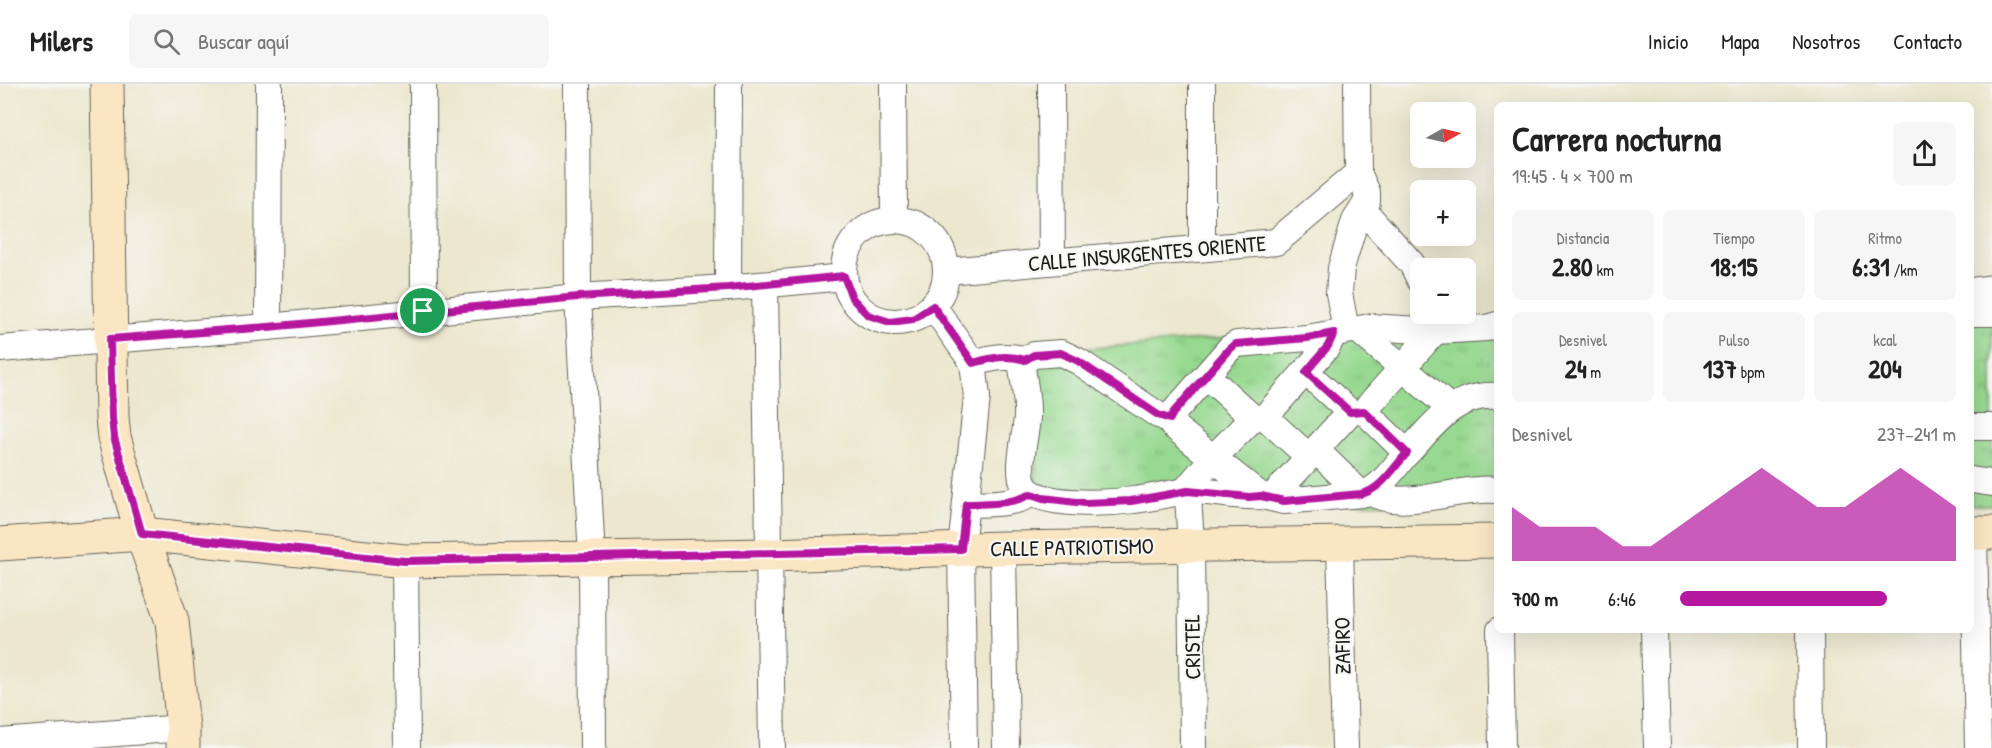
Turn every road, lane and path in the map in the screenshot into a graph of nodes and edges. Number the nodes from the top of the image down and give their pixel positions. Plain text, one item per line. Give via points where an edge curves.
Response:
1 (107, 84) edge
2 (269, 84) edge
3 (423, 84) edge
4 (577, 84) edge
5 (729, 84) edge
6 (893, 84) edge
7 (1051, 84) edge
8 (1202, 84) edge
9 (1357, 84) edge
10 (1358, 173) junction
11 (1363, 210) junction
12 (894, 219) junction
13 (1202, 247) junction
14 (1052, 261) junction
15 (1410, 261) edge
16 (947, 271) junction
17 (844, 276) junction
18 (765, 285) junction
19 (728, 288) junction
20 (1992, 288) edge
21 (1974, 291) edge
22 (578, 297) junction
23 (933, 306) junction
24 (423, 311) junction
25 (1992, 313) edge
26 (1974, 314) edge
27 (1410, 324) edge
28 (1432, 324) edge
29 (1451, 324) edge
30 (1494, 326) edge
31 (268, 327) junction
32 (1346, 331) junction
33 (110, 339) junction
34 (0, 350) edge
35 (1025, 360) junction
36 (973, 363) junction
37 (1404, 368) junction
38 (1306, 372) junction
39 (1207, 376) junction
40 (1494, 396) edge
41 (1450, 408) junction
42 (1357, 411) junction
43 (1259, 417) junction
44 (1170, 419) junction
45 (1992, 427) edge
46 (1974, 428) edge
47 (1407, 453) junction
48 (1312, 454) junction
49 (1213, 458) junction
50 (1974, 480) edge
51 (1992, 483) edge
52 (1494, 490) edge
53 (1188, 491) junction
54 (1366, 493) junction
55 (1031, 494) junction
56 (1264, 497) junction
57 (966, 504) junction
58 (1979, 533) edge
59 (142, 534) junction
60 (1494, 541) edge
61 (0, 544) edge
62 (1340, 544) junction
63 (1191, 545) junction
64 (1003, 548) junction
65 (961, 549) junction
66 (769, 555) junction
67 (592, 558) junction
68 (405, 561) junction
69 (1500, 633) edge
70 (1654, 633) edge
71 (1810, 633) edge
72 (183, 738) edge
73 (0, 742) edge
74 (407, 748) edge
75 (593, 748) edge
76 (772, 748) edge
77 (964, 748) edge
78 (1006, 748) edge
79 (1193, 748) edge
80 (1345, 748) edge
81 (1502, 748) edge
82 (1657, 748) edge
83 (1811, 748) edge
84 (1978, 748) edge

1 - 33 street
2 - 31 street
3 - 24 street
4 - 22 street
5 - 19 street
6 - 12 street
7 - 14 street
8 - 13 street
9 - 10 street
10 - 11 street via 1367,192
10 - 13 street, CALLE INSURGENTES ORIENTE via 1276,242
11 - 15 street
11 - 32 street via 1355,222 1341,268 1339,293
12 - 16 street via 920,225 940,244
12 - 17 street via 867,227 848,249
13 - 14 street, CALLE INSURGENTES ORIENTE
14 - 16 street, CALLE INSURGENTES ORIENTE
16 - 23 street via 943,290
17 - 18 street
17 - 23 street via 852,298 868,315 890,322 913,319
18 - 19 street
18 - 66 street
19 - 22 street
20 - 21 street
22 - 24 street
22 - 67 street
23 - 36 street
24 - 31 street
25 - 26 street
27 - 32 street
28 - 37 street
29 - 30 street
31 - 33 street
32 - 37 street
32 - 38 street
32 - 39 street via 1236,344
33 - 34 street
33 - 59 street via 114,437
35 - 36 street via 1006,356
35 - 44 street via 1034,355 1061,353
35 - 55 street via 1022,367 1028,417 1022,476
36 - 57 street via 977,397
37 - 41 street
37 - 42 street
38 - 42 street
38 - 43 street
39 - 43 street
39 - 44 street
40 - 41 street via 1466,399
41 - 47 street
42 - 47 street
42 - 48 street
43 - 48 street
43 - 49 street
44 - 49 street via 1172,425
45 - 46 street
47 - 54 street
48 - 54 street
48 - 56 street via 1275,494
49 - 53 street
49 - 56 street
50 - 51 street
52 - 54 street via 1407,500
53 - 55 street via 1131,501 1085,503
53 - 56 street
53 - 63 street, CRISTEL
54 - 56 street via 1284,501
55 - 57 street via 1021,500
57 - 65 street
58 - 84 street
59 - 61 street, CALLE PATRIOTISMO
59 - 68 street, CALLE PATRIOTISMO
59 - 72 street via 172,621
60 - 62 street, CALLE PATRIOTISMO
62 - 63 street, CALLE PATRIOTISMO
62 - 80 street, ZAFIRO
63 - 64 street, CALLE PATRIOTISMO
63 - 79 street, CRISTEL
64 - 65 street, CALLE PATRIOTISMO
64 - 78 street
65 - 66 street, CALLE PATRIOTISMO
65 - 77 street
66 - 67 street, CALLE PATRIOTISMO
66 - 76 street
67 - 68 street, CALLE PATRIOTISMO
67 - 75 street
68 - 74 street
69 - 81 street
70 - 82 street
71 - 83 street
72 - 73 street

